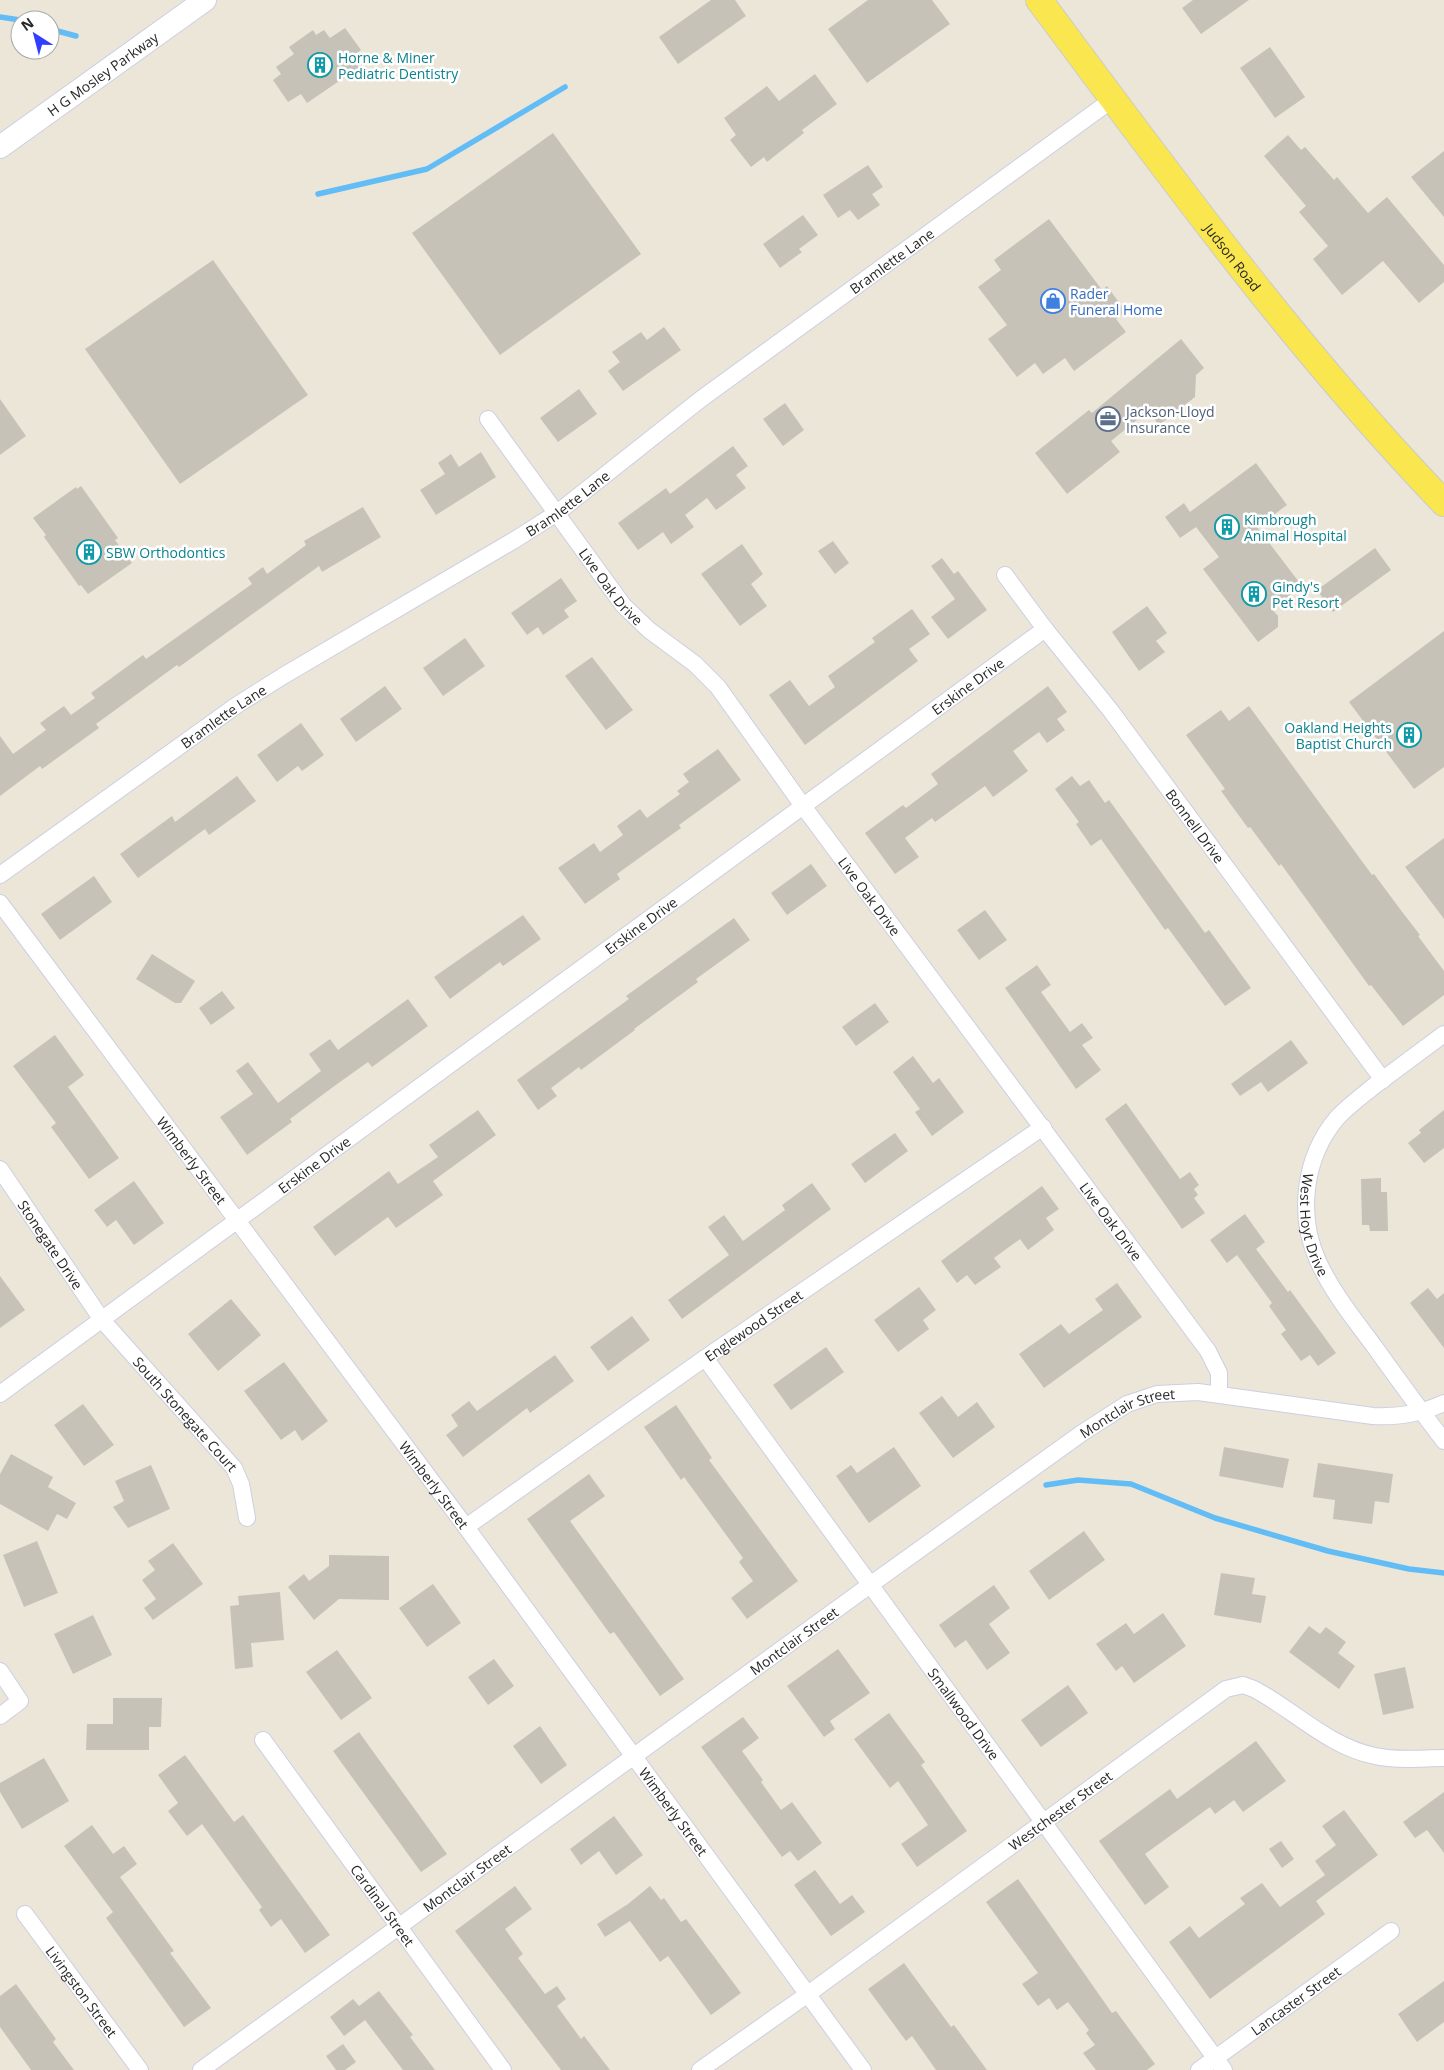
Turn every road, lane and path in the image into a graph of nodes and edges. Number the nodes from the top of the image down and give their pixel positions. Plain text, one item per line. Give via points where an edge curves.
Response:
1 (205, 0) edge
2 (1039, 0) edge
3 (1113, 99) junction
4 (0, 147) edge
5 (488, 419) dead end
6 (1444, 503) edge
7 (557, 513) junction
8 (1005, 575) dead end
9 (1045, 629) junction
10 (803, 806) junction
11 (0, 875) edge
12 (0, 903) edge
13 (1444, 1034) edge
14 (1383, 1080) junction
15 (1043, 1127) junction
16 (0, 1168) edge
17 (237, 1222) junction
18 (102, 1320) junction
19 (705, 1358) junction
20 (0, 1394) edge
21 (1219, 1394) junction
22 (1444, 1403) edge
23 (1422, 1412) junction
24 (1444, 1441) edge
25 (247, 1518) dead end
26 (466, 1527) junction
27 (870, 1586) junction
28 (0, 1671) edge
29 (0, 1716) edge
30 (263, 1740) dead end
31 (635, 1756) junction
32 (1444, 1758) edge
33 (1044, 1821) junction
34 (25, 1914) dead end
35 (399, 1928) junction
36 (1391, 1931) dead end
37 (808, 1994) junction
38 (1220, 2064) edge
39 (140, 2070) edge
40 (201, 2070) edge
41 (503, 2070) edge
42 (700, 2070) edge
43 (863, 2070) edge
44 (1199, 2070) edge

1 - 4 main road, H G Mosley Parkway
2 - 3 main road, Judson Road
3 - 6 main road, Judson Road via 1230,255 1334,383
3 - 7 street, Bramlette Lane via 701,399
5 - 7 street, Live Oak Drive
7 - 10 street, Live Oak Drive via 629,611 695,664 718,688
7 - 11 street, Bramlette Lane via 237,705
8 - 9 street, Bonnell Drive
9 - 10 street, Erskine Drive
9 - 14 street, Bonnell Drive via 1111,711
10 - 15 street, Live Oak Drive
10 - 17 street, Erskine Drive
12 - 17 street, Wimberly Street
13 - 14 street, West Hoyt Drive
14 - 23 street, West Hoyt Drive via 1346,1109 1323,1138 1308,1176 1306,1218 1313,1248 1330,1284
15 - 19 street, Englewood Street
15 - 21 street, Live Oak Drive via 1212,1358 1219,1373
16 - 18 street, Stonegate Drive
17 - 18 street
17 - 26 street, Wimberly Street
18 - 20 street
18 - 25 street, South Stonegate Court via 228,1460 241,1484
19 - 26 street, Englewood Street
19 - 27 street, Smallwood Drive
21 - 23 street, Montclair Street via 1372,1416 1397,1417
21 - 27 street, Montclair Street via 1167,1392 1127,1404
22 - 23 street, Montclair Street
23 - 24 street, West Hoyt Drive
26 - 31 street, Wimberly Street
27 - 31 street, Montclair Street
27 - 33 street, Smallwood Drive
28 - 29 street via 20,1701
30 - 35 street, Cardinal Street
31 - 35 street, Montclair Street
31 - 37 street, Wimberly Street
32 - 33 street, Westchester Street via 1376,1757 1356,1751 1336,1742 1260,1692 1238,1685 1214,1697
33 - 37 street, Westchester Street
33 - 38 street, Smallwood Drive
34 - 39 street, Livingston Street
35 - 40 street, Montclair Street
35 - 41 street, Cardinal Street
36 - 38 street, Lancaster Street
37 - 42 street, Westchester Street
37 - 43 street, Wimberly Street
38 - 44 street, Lancaster Street

